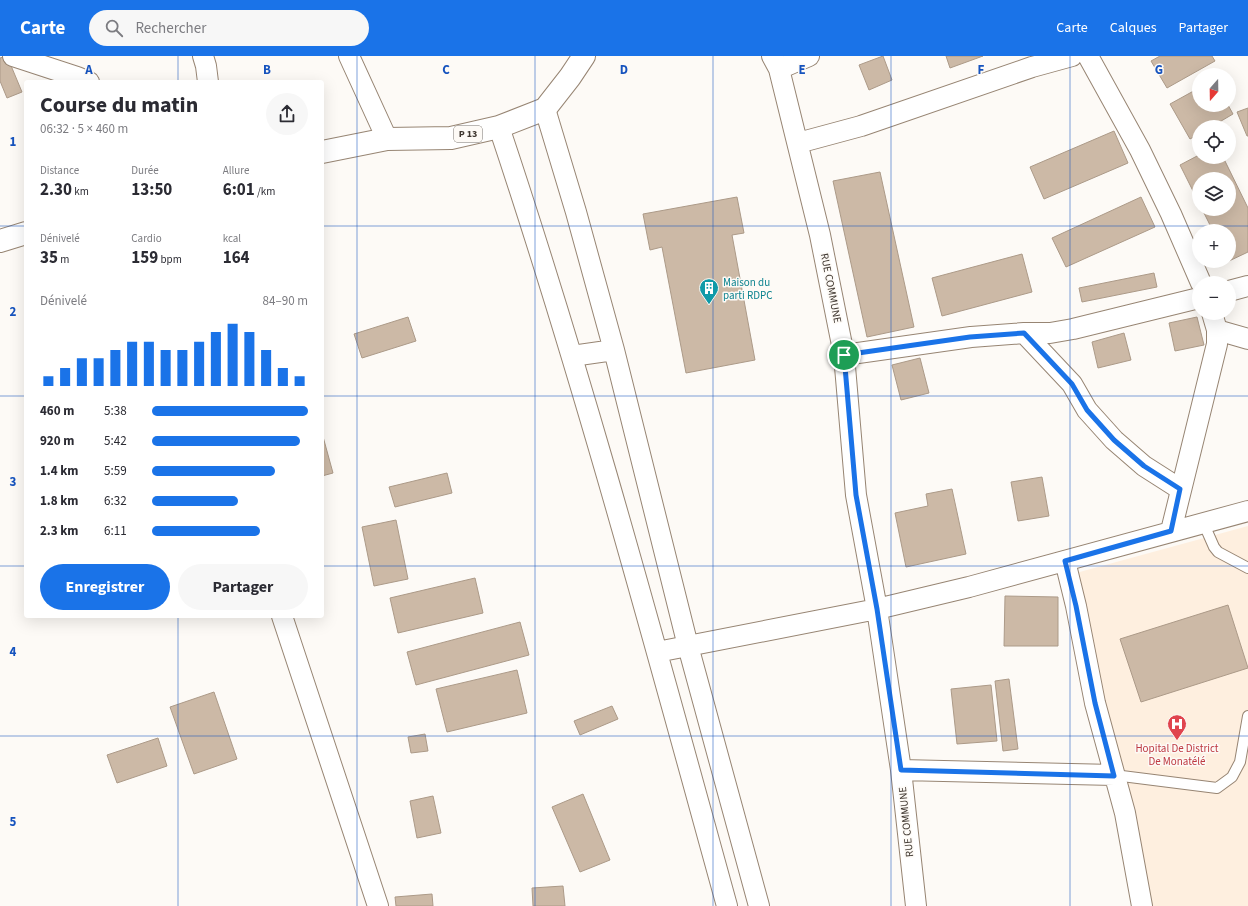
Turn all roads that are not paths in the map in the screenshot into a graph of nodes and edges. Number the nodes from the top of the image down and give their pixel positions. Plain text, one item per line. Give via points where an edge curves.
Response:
1 (13, 56) edge
2 (203, 56) edge
3 (349, 56) edge
4 (584, 56) edge
5 (809, 56) edge
6 (1072, 56) edge
7 (1088, 56) edge
8 (1030, 62) edge
9 (776, 63) edge
10 (84, 80) edge
11 (208, 80) edge
12 (545, 109) junction
13 (499, 127) junction
14 (386, 139) junction
15 (798, 143) junction
16 (324, 152) edge
17 (24, 234) edge
18 (0, 241) edge
19 (1198, 276) edge
20 (1248, 286) edge
21 (1236, 289) edge
22 (1192, 300) edge
23 (1215, 322) edge
24 (1024, 333) junction
25 (1248, 339) edge
26 (614, 350) junction
27 (844, 355) junction
28 (572, 356) junction
29 (1180, 489) junction
30 (1248, 510) edge
31 (1203, 522) junction
32 (1171, 531) junction
33 (1065, 561) junction
34 (1248, 568) edge
35 (877, 609) junction
36 (283, 618) edge
37 (688, 646) junction
38 (658, 652) junction
39 (1248, 716) edge
40 (901, 770) junction
41 (1114, 776) junction
42 (378, 906) edge
43 (727, 906) edge
44 (759, 906) edge
45 (916, 906) edge
46 (1142, 906) edge

1 - 10 street
2 - 11 street
3 - 14 street
4 - 12 main road
5 - 9 street
6 - 8 street
7 - 19 street via 1140,150
8 - 15 street via 861,126
9 - 15 street, RUE COMMUNE
12 - 13 main road, P 13
12 - 26 street
13 - 14 main road, P 13 via 451,138
13 - 28 street
14 - 16 main road, P 13
15 - 27 street, RUE COMMUNE
17 - 18 main road
20 - 21 street
22 - 24 street via 1073,329 1050,333
23 - 25 street
23 - 29 street via 1217,344
24 - 27 street via 970,337
24 - 29 street via 1072,384 1087,410 1114,440 1144,466
26 - 28 street
26 - 37 street
27 - 35 street, RUE COMMUNE via 856,495
28 - 38 street
29 - 32 street
30 - 31 street
31 - 32 street
31 - 34 lane via 1218,552
32 - 33 street
33 - 35 street
33 - 41 street via 1095,703
35 - 37 street
35 - 40 street, RUE COMMUNE
36 - 42 street
37 - 38 street
37 - 44 street
38 - 43 street
39 - 41 lane via 1240,762 1232,777 1217,788
40 - 41 street
40 - 45 street, RUE COMMUNE
41 - 46 street via 1125,813

